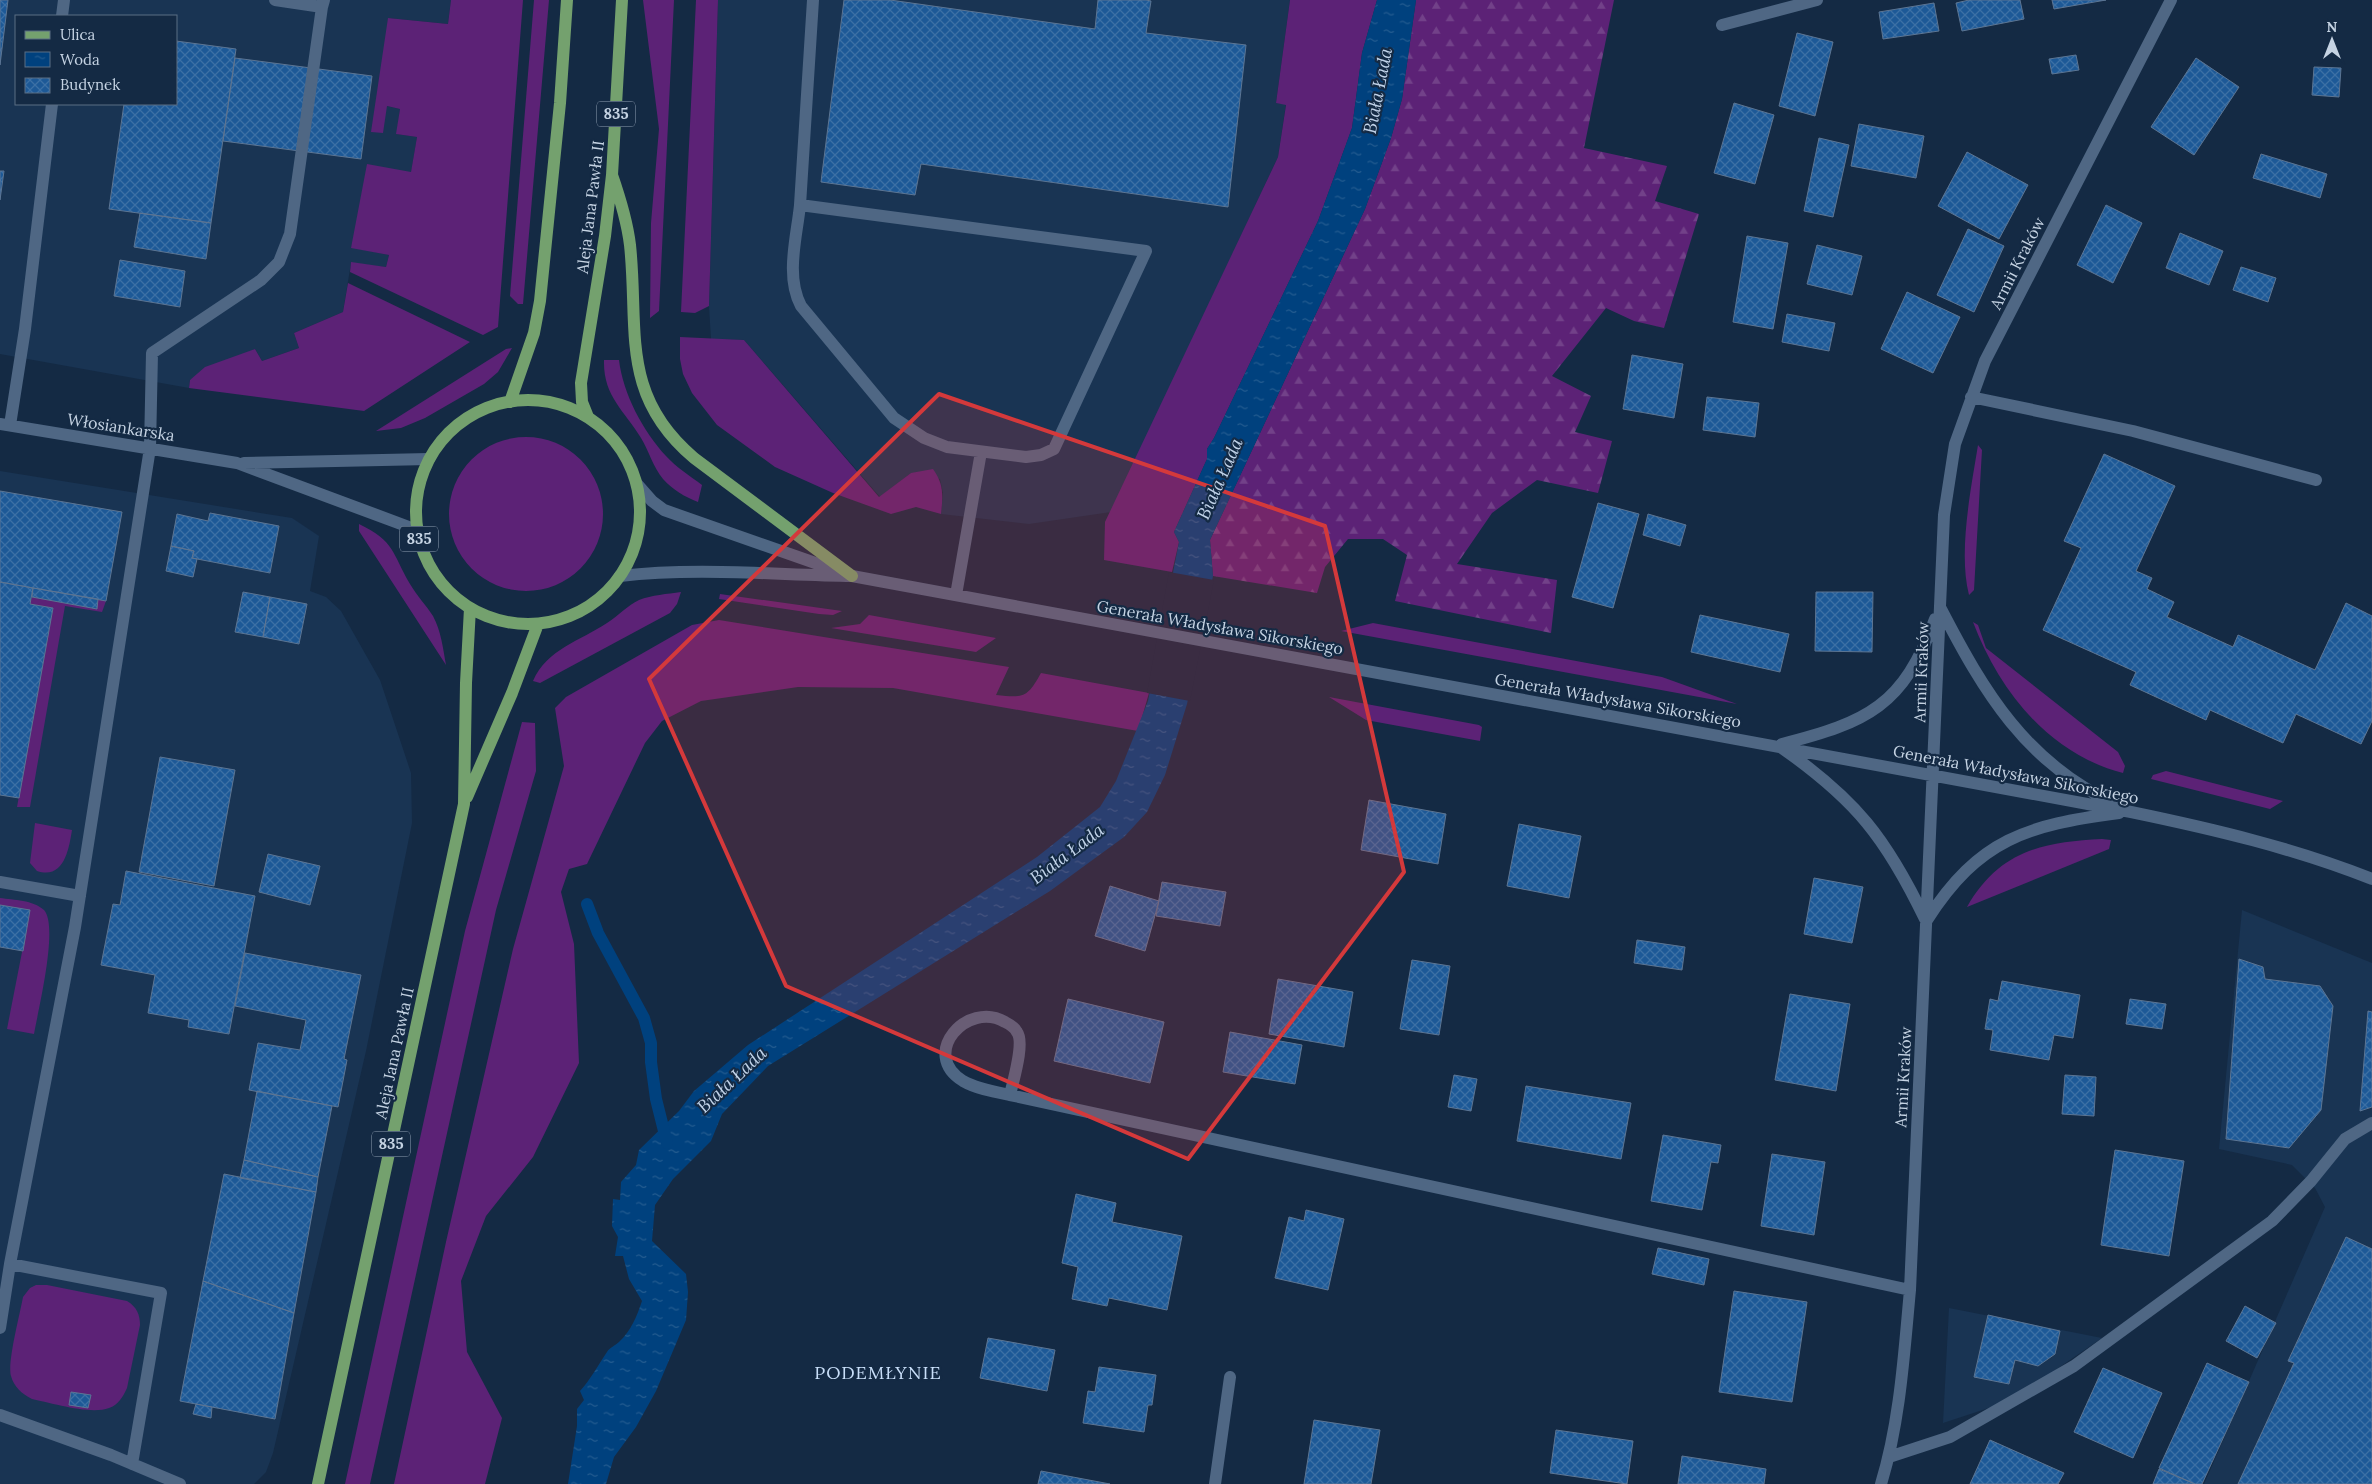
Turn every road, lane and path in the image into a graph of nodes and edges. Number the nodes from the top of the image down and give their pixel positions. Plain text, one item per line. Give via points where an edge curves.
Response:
1 (64, 0) edge
2 (276, 0) edge
3 (567, 0) edge
4 (622, 0) edge
5 (813, 0) edge
6 (1817, 0) edge
7 (2171, 0) edge
8 (323, 3) edge
9 (62, 15) edge
10 (1722, 25) dead end
11 (52, 105) edge
12 (612, 175) junction
13 (800, 205) junction
14 (1971, 397) junction
15 (510, 402) junction
16 (588, 417) junction
17 (5, 424) edge
18 (150, 448) junction
19 (981, 452) junction
20 (429, 459) junction
21 (237, 463) junction
22 (2316, 480) dead end
23 (637, 484) junction
24 (417, 530) junction
25 (620, 576) junction
26 (852, 576) junction
27 (956, 595) junction
28 (1939, 607) junction
29 (470, 608) junction
30 (538, 624) junction
31 (1777, 745) junction
32 (1933, 775) junction
33 (464, 804) junction
34 (2131, 812) junction
35 (2372, 879) edge
36 (0, 882) edge
37 (80, 896) junction
38 (1926, 922) junction
39 (1010, 1096) junction
40 (2372, 1124) edge
41 (10, 1264) junction
42 (1910, 1290) junction
43 (0, 1328) edge
44 (1230, 1377) dead end
45 (0, 1415) edge
46 (1889, 1457) junction
47 (132, 1464) junction
48 (180, 1484) edge
49 (318, 1484) edge
50 (1215, 1484) edge
51 (1881, 1484) edge

1 - 9 street
2 - 8 street
3 - 15 main road via 540,301 534,333
4 - 12 main road, Aleja Jana Pawła II / 835
5 - 13 street
6 - 10 street
7 - 14 street, Armii Kraków via 1985,361
8 - 18 street via 290,234 283,256 261,280 152,353
11 - 17 street via 25,329
12 - 16 main road, Aleja Jana Pawła II / 835 via 582,383 582,402
12 - 26 main road via 624,210 630,243 636,356 643,386 662,424 694,458
13 - 19 street via 793,272 794,294 801,306 894,418 924,438 946,447
13 - 19 street via 1146,251 1054,449 1026,457
14 - 22 street via 2133,431
14 - 28 street, Armii Kraków via 1955,444 1948,489
15 - 16 main road, 835 via 550,402
15 - 20 main road, 835 via 482,410 463,421 446,435
16 - 23 main road, 835 via 624,453
17 - 18 street, Włosiankarska
18 - 21 street, Włosiankarska
18 - 37 street
19 - 27 street
20 - 21 street, Włosiankarska
20 - 24 main road, 835 via 416,500
21 - 24 street, Włosiankarska
23 - 25 main road, 835 via 638,532
23 - 26 street, Generała Władysława Sikorskiego via 664,510
24 - 29 main road, 835 via 435,575
25 - 26 street, Generała Władysława Sikorskiego via 645,573
25 - 30 main road, 835 via 593,603 558,620
26 - 27 street, Generała Władysława Sikorskiego
27 - 31 street, Generała Władysława Sikorskiego
28 - 31 street via 1918,659 1902,684 1885,702 1847,724
28 - 32 street, Armii Kraków
28 - 34 street via 1980,681 2024,738 2056,768 2101,798
29 - 30 main road, 835 via 503,621
29 - 33 main road, Aleja Jana Pawła II / 835
30 - 33 main road, Aleja Jana Pawła II / 835
31 - 32 street, Generała Władysława Sikorskiego
31 - 38 street via 1840,792 1871,825 1903,874
32 - 34 street, Generała Władysława Sikorskiego
32 - 38 street, Armii Kraków
33 - 49 main road, Aleja Jana Pawła II / 835
34 - 35 street, Generała Władysława Sikorskiego via 2267,844
34 - 38 street via 2058,822 2009,839 1959,879
36 - 37 street
37 - 41 street
38 - 42 street, Armii Kraków
39 - 39 street via 972,1085 954,1074 946,1064 949,1037 958,1027 971,1020 999,1019 1017,1032 1020,1043
39 - 42 street
40 - 46 street via 2345,1139 2311,1181 2272,1221 2074,1366 1950,1436
41 - 43 street
41 - 47 street via 161,1293
42 - 46 street, Armii Kraków
44 - 50 street
45 - 47 street
46 - 51 street, Armii Kraków
47 - 48 street

